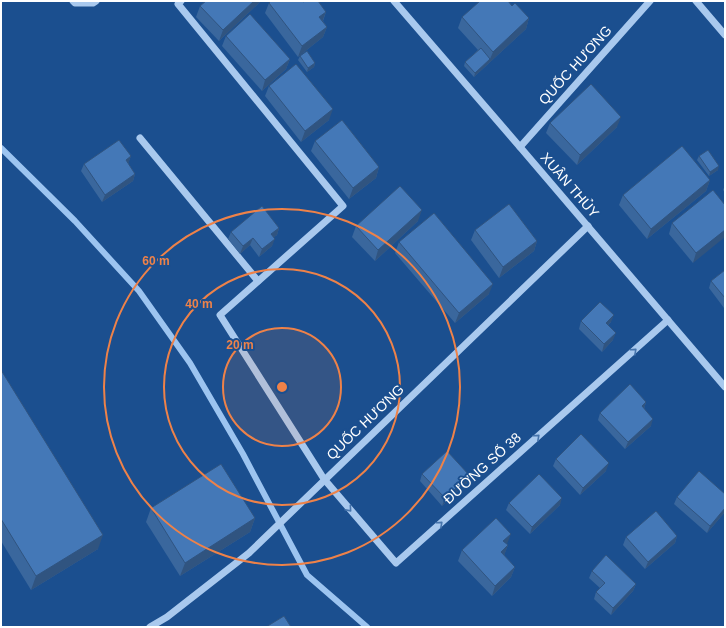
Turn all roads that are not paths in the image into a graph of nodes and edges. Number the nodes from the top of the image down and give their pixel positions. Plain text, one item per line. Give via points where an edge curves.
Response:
1 (73, 1) edge
2 (96, 1) edge
3 (181, 1) edge
4 (394, 1) edge
5 (650, 1) edge
6 (696, 1) edge
7 (725, 35) edge
8 (140, 138) dead end
9 (520, 147) junction
10 (588, 226) junction
11 (258, 281) junction
12 (668, 320) junction
13 (725, 387) edge
14 (324, 479) junction
15 (150, 627) edge

1 - 2 street
3 - 11 street via 178,4 343,206
4 - 9 street, XUÂN THỦY
5 - 9 street, QUỐC HƯƠNG
6 - 7 street
8 - 11 street
9 - 10 street, XUÂN THỦY
10 - 12 street, XUÂN THỦY
10 - 14 street, QUỐC HƯƠNG
11 - 14 street via 220,315
12 - 13 street, XUÂN THỦY
14 -> 12 street, ĐƯỜNG SỐ 38 via 396,563
14 - 15 street, QUỐC HƯƠNG via 249,553

